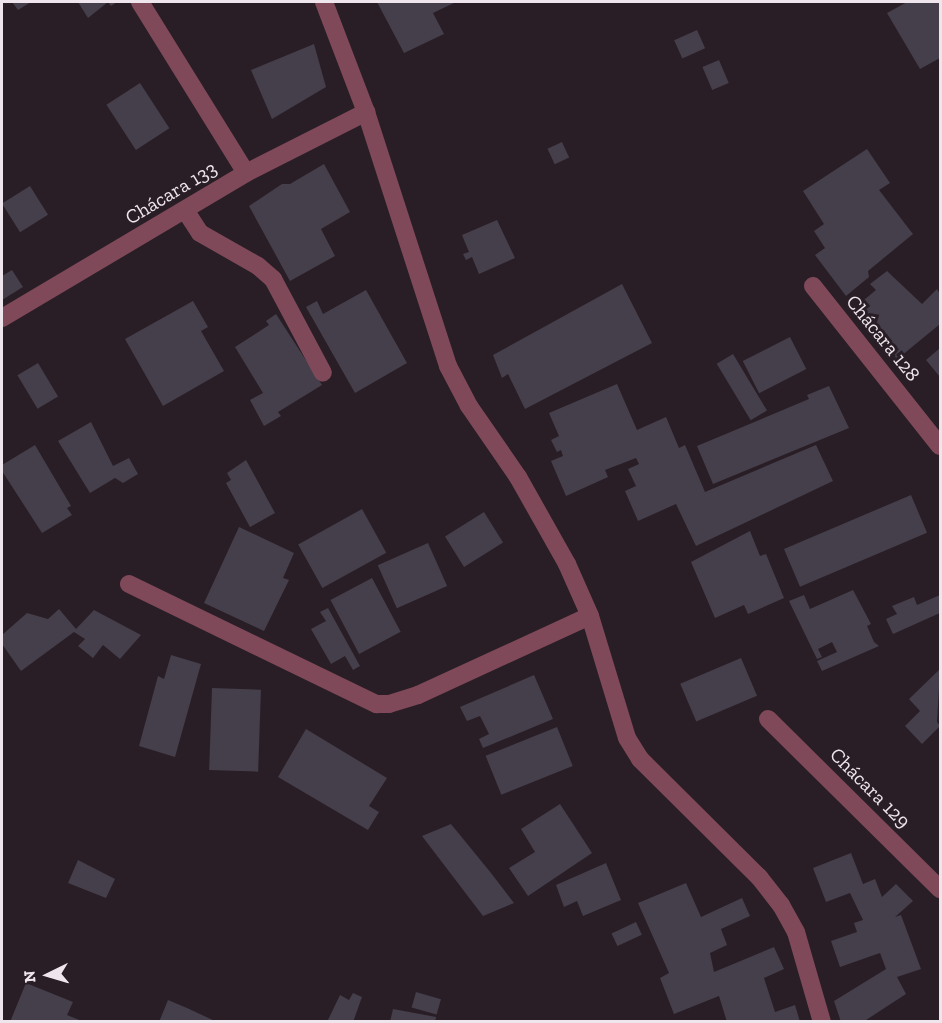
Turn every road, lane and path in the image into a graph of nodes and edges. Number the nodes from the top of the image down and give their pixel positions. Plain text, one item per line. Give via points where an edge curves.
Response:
1 (140, 2) edge
2 (324, 2) edge
3 (366, 112) junction
4 (246, 173) junction
5 (185, 210) junction
6 (813, 286) dead end
7 (2, 318) edge
8 (323, 373) dead end
9 (940, 446) edge
10 (129, 584) dead end
11 (590, 616) junction
12 (768, 719) dead end
13 (940, 889) edge
14 (822, 1022) edge

1 - 4 street
2 - 3 street
3 - 4 street, Chácara 133
3 - 11 street via 448,366 551,535
4 - 5 street, Chácara 133
5 - 7 street, Chácara 133
5 - 8 street via 200,233 258,266 273,279
6 - 9 street, Chácara 128
10 - 11 street via 376,704 418,695
11 - 14 street via 627,738 640,759 759,877 781,905 796,932
12 - 13 street, Chácara 129

